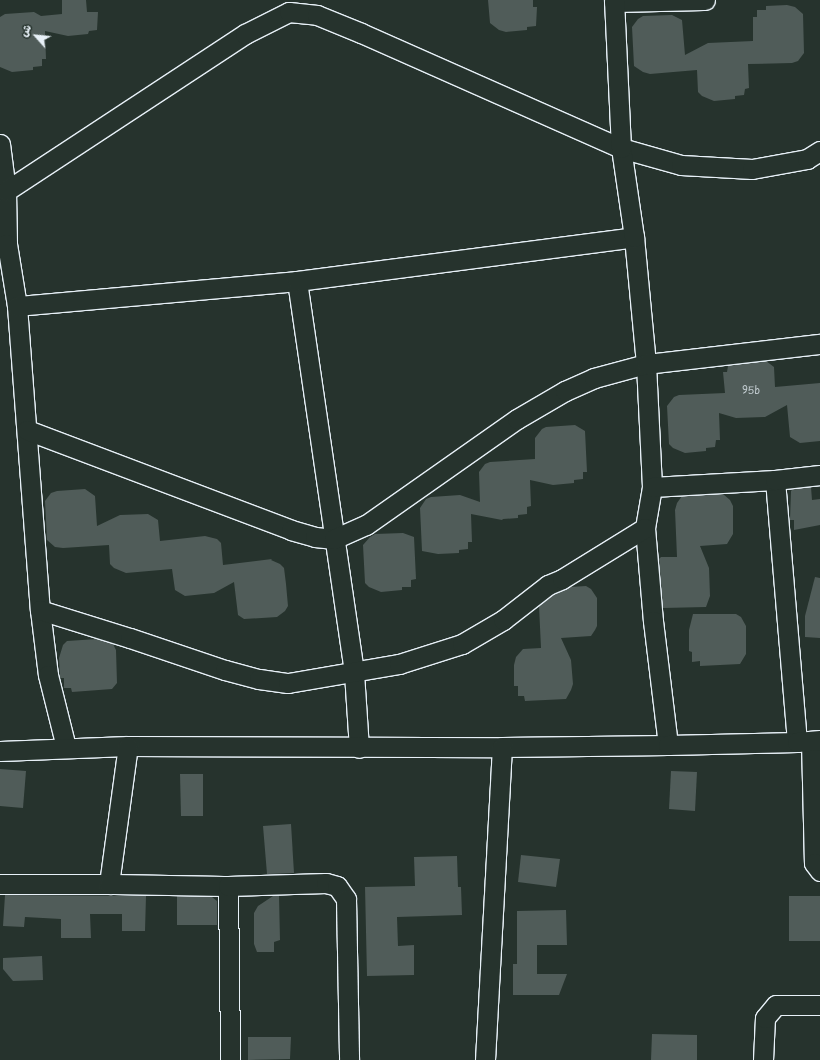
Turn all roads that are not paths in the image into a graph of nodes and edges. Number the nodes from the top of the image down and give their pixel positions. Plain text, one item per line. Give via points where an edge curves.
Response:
1 (705, 0) edge
2 (614, 1) edge
3 (289, 6) edge
4 (0, 144) edge
5 (621, 148) junction
6 (820, 151) edge
7 (6, 191) junction
8 (634, 237) junction
9 (4, 245) edge
10 (297, 281) junction
11 (17, 306) junction
12 (820, 344) edge
13 (646, 364) junction
14 (27, 430) junction
15 (820, 475) edge
16 (775, 480) junction
17 (652, 487) junction
18 (645, 528) junction
19 (334, 539) junction
20 (40, 610) junction
21 (354, 673) junction
22 (809, 741) edge
23 (668, 745) junction
24 (128, 746) junction
25 (66, 747) junction
26 (502, 747) junction
27 (359, 748) junction
28 (0, 751) edge
29 (820, 871) edge
30 (0, 884) edge
31 (109, 884) junction
32 (228, 886) junction
33 (820, 1005) edge
34 (230, 1060) edge
35 (349, 1060) edge
36 (485, 1060) edge
37 (763, 1060) edge

1 - 2 street
2 - 5 street
3 - 5 street via 361,33
3 - 7 street
4 - 7 street
5 - 6 street via 681,165 752,169 807,159
5 - 8 street
7 - 9 street
8 - 10 street
8 - 13 street
9 - 11 street
10 - 11 street
10 - 19 street
11 - 14 street
12 - 13 street
13 - 17 street
13 - 19 street via 594,378 565,391 517,419 366,525
14 - 19 street via 292,530 315,537
14 - 20 street
15 - 16 street
16 - 17 street
16 - 22 street
17 - 18 street
18 - 21 street via 548,585 503,620 462,644 399,664
18 - 23 street
19 - 21 street
20 - 21 street via 259,679 288,683
20 - 25 street via 48,675
21 - 27 street
22 - 23 street
22 - 29 street via 814,863
23 - 26 street
24 - 25 street
24 - 27 street
24 - 31 street
25 - 28 street
26 - 27 street
26 - 36 street
30 - 31 street
31 - 32 street
32 - 34 street
32 - 35 street via 326,883 337,886 346,899
33 - 37 street via 776,1004 765,1018

